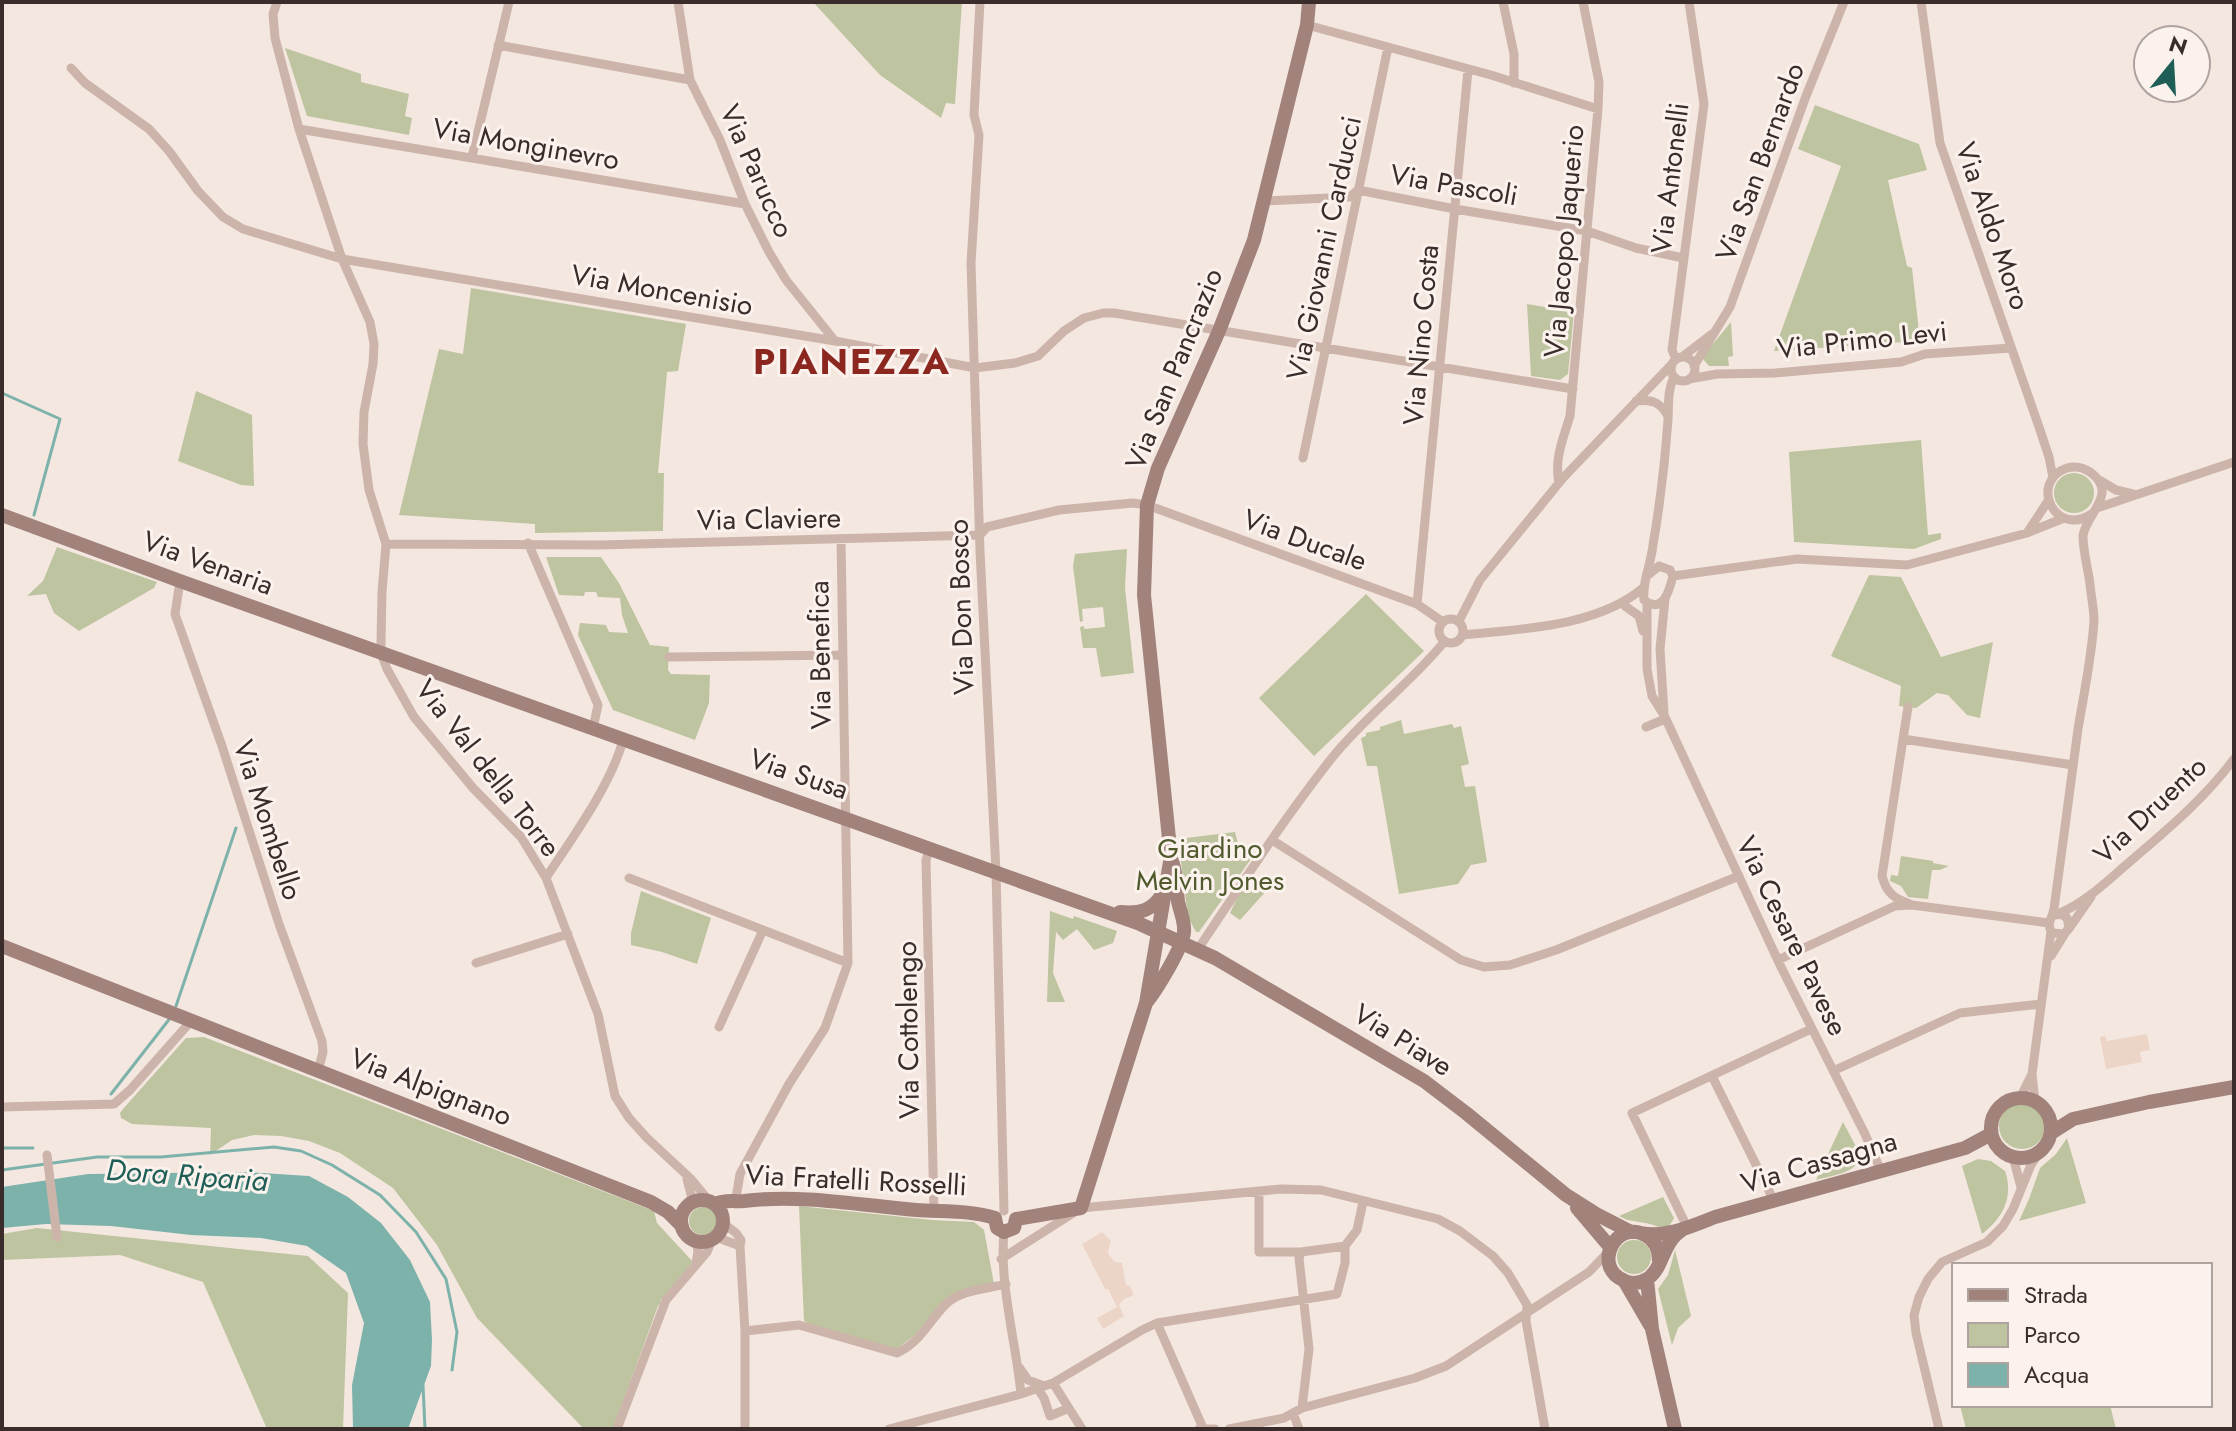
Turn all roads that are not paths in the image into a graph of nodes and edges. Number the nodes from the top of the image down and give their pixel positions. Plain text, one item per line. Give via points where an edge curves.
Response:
1 (277, 2) edge
2 (509, 2) edge
3 (678, 2) edge
4 (980, 2) edge
5 (1309, 2) edge
6 (1503, 2) edge
7 (1583, 2) edge
8 (1689, 2) edge
9 (1844, 2) edge
10 (1921, 2) edge
11 (1307, 25) junction
12 (498, 45) junction
13 (1388, 47) junction
14 (71, 68) dead end
15 (1468, 70) junction
16 (690, 80) junction
17 (1514, 83) junction
18 (1598, 109) junction
19 (299, 129) junction
20 (472, 157) junction
21 (1358, 190) junction
22 (1264, 201) junction
23 (745, 204) junction
24 (1455, 209) junction
25 (1587, 231) junction
26 (1683, 258) junction
27 (342, 259) junction
28 (1219, 331) junction
29 (1712, 334) junction
30 (835, 341) junction
31 (2011, 348) junction
32 (1327, 349) junction
33 (1694, 366) junction
34 (975, 368) junction
35 (1441, 368) junction
36 (1678, 371) junction
37 (1717, 374) junction
38 (1573, 389) junction
39 (1636, 401) junction
40 (1668, 416) junction
41 (2049, 457) junction
42 (1303, 458) dead end
43 (2234, 462) edge
44 (2064, 469) junction
45 (2053, 478) junction
46 (2097, 478) junction
47 (1559, 483) junction
48 (2140, 494) junction
49 (2048, 501) junction
50 (1147, 505) junction
51 (2095, 511) junction
52 (2, 517) edge
53 (2067, 519) junction
54 (2027, 533) junction
55 (2083, 534) junction
56 (980, 535) junction
57 (841, 539) junction
58 (528, 543) junction
59 (386, 544) junction
60 (1653, 545) junction
61 (1671, 573) junction
62 (1648, 575) junction
63 (180, 581) junction
64 (1643, 588) junction
65 (1665, 599) junction
66 (1645, 602) junction
67 (1417, 604) junction
68 (1625, 606) junction
69 (1613, 607) junction
70 (1459, 621) junction
71 (1443, 622) junction
72 (1463, 635) junction
73 (1445, 641) junction
74 (1647, 650) junction
75 (381, 653) junction
76 (842, 655) junction
77 (669, 657) dead end
78 (1908, 707) dead end
79 (1664, 717) junction
80 (1646, 727) dead end
81 (593, 728) junction
82 (1903, 739) junction
83 (623, 740) junction
84 (2234, 759) edge
85 (2073, 765) junction
86 (845, 818) junction
87 (1272, 840) junction
88 (930, 848) junction
89 (1171, 858) junction
90 (996, 871) junction
91 (1739, 876) junction
92 (546, 878) junction
93 (629, 878) dead end
94 (1166, 885) junction
95 (2095, 892) junction
96 (1912, 905) junction
97 (1179, 907) junction
98 (1106, 911) junction
99 (2052, 921) junction
100 (763, 930) junction
101 (1160, 932) junction
102 (2066, 932) junction
103 (568, 934) junction
104 (1183, 942) junction
105 (2, 946) edge
106 (1198, 949) junction
107 (1778, 960) junction
108 (476, 963) dead end
109 (848, 963) junction
110 (2046, 966) junction
111 (1146, 1003) junction
112 (2041, 1004) junction
113 (192, 1020) junction
114 (719, 1027) dead end
115 (1811, 1029) junction
116 (318, 1071) junction
117 (1833, 1071) junction
118 (1712, 1076) junction
119 (2234, 1087) edge
120 (2028, 1099) junction
121 (2, 1107) edge
122 (2047, 1111) junction
123 (2073, 1119) junction
124 (2051, 1133) junction
125 (1991, 1134) junction
126 (1965, 1148) junction
127 (1999, 1149) junction
128 (2039, 1153) junction
129 (47, 1155) dead end
130 (2013, 1157) junction
131 (1881, 1171) junction
132 (683, 1172) junction
133 (2021, 1187) junction
134 (1259, 1191) junction
135 (1566, 1195) junction
136 (1774, 1201) junction
137 (651, 1202) junction
138 (736, 1202) junction
139 (1363, 1202) junction
140 (691, 1203) junction
141 (712, 1203) junction
142 (1077, 1209) junction
143 (934, 1212) junction
144 (1005, 1216) junction
145 (682, 1226) junction
146 (1687, 1227) junction
147 (719, 1229) junction
148 (1004, 1232) joint
149 (1636, 1232) junction
150 (57, 1237) dead end
151 (696, 1241) junction
152 (740, 1246) junction
153 (1345, 1246) junction
154 (1610, 1249) junction
155 (1301, 1252) junction
156 (1001, 1259) junction
157 (1659, 1261) junction
158 (696, 1264) junction
159 (1612, 1271) junction
160 (1589, 1272) junction
161 (1647, 1279) junction
162 (1625, 1282) junction
163 (1006, 1284) junction
164 (1303, 1300) junction
165 (1526, 1313) junction
166 (1157, 1323) junction
167 (1652, 1329) junction
168 (745, 1331) junction
169 (1018, 1366) junction
170 (1045, 1386) junction
171 (1021, 1394) junction
172 (1069, 1408) junction
173 (1298, 1411) junction
174 (617, 1429) edge
175 (745, 1429) edge
176 (889, 1429) edge
177 (1082, 1429) edge
178 (1201, 1429) edge
179 (1215, 1429) edge
180 (1229, 1429) edge
181 (1299, 1429) edge
182 (1545, 1429) edge
183 (1675, 1429) edge
184 (1939, 1429) edge

1 - 19 street, Via Val della Torre via 275,38
2 - 12 street
3 - 16 street, Via Parucco
4 - 34 street, Via Don Bosco via 971,263
5 - 11 street, Via San Pancrazio
6 - 17 street
7 - 18 street, Via Jacopo Jaquerio via 1599,82
8 - 26 street, Via Antonelli via 1704,104
9 - 29 street, Via San Bernardo via 1730,307
10 - 31 street, Via Aldo Moro via 1940,143
11 - 13 street
11 - 22 street, Via San Pancrazio
12 - 16 street
12 - 20 street
13 - 15 street
13 - 21 street, Via Giovanni Carducci
14 - 27 street via 149,129 223,217 243,229
15 - 17 street
15 - 24 street, Via Nino Costa
16 - 23 street, Via Parucco
17 - 18 street
18 - 25 street, Via Jacopo Jaquerio
19 - 20 street, Via Monginevro
19 - 27 street, Via Val della Torre
20 - 23 street, Via Monginevro
21 - 22 street, Via Pascoli via 1350,197
21 - 24 street, Via Pascoli
21 - 32 street, Via Giovanni Carducci
22 - 28 street, Via San Pancrazio
23 - 30 street, Via Parucco via 786,280
24 - 25 street, Via Pascoli
24 - 35 street, Via Nino Costa
25 - 26 street, Via Pascoli
25 - 38 street, Via Jacopo Jaquerio
26 - 36 street, Via Antonelli via 1672,350
27 - 30 street, Via Moncenisio
27 - 59 street, Via Val della Torre via 370,322 374,344 363,444 369,490
28 - 32 street, Via Moncenisio
28 - 34 street, Via Moncenisio via 1103,313 1076,323 1038,356
28 - 50 street, Via San Pancrazio
29 - 33 street, Via San Bernardo
29 - 36 street, Via San Bernardo
30 - 34 street, Via Moncenisio
31 - 37 street, Via Primo Levi via 1925,354 1901,362
31 - 41 street, Via Aldo Moro
32 - 35 street, Via Moncenisio
32 - 42 street, Via Giovanni Carducci
33 - 36 street, Via Primo Levi via 1691,360
33 - 36 street, Via San Bernardo via 1693,375
33 - 37 street, Via Primo Levi
34 - 56 street, Via Don Bosco
35 - 38 street, Via Moncenisio
35 - 67 street, Via Nino Costa
36 - 37 street, Via Primo Levi
36 - 39 street
36 - 40 street, Via Cesare Pavese
38 - 47 street, Via Jacopo Jaquerio via 1558,452
39 - 40 street via 1656,402
39 - 47 street
40 - 60 street, Via Cesare Pavese
41 - 44 street
41 - 45 street, Via Aldo Moro
43 - 48 street
44 - 45 street
44 - 46 street via 2082,468
45 - 49 street
46 - 48 street via 2116,490
46 - 51 street via 2101,493
47 - 70 street via 1480,580
48 - 51 street
49 - 53 street
49 - 54 street
50 - 56 street, Via Claviere via 1059,510 987,527
50 - 67 street, Via Ducale
50 - 89 street, Via San Pancrazio via 1144,595
51 - 53 street via 2082,520
51 - 55 street
52 - 63 street, Via Venaria
53 - 54 street
53 - 55 street
54 - 61 street via 1907,565 1797,559
55 - 85 street via 2094,618
56 - 57 street, Via Claviere
56 - 90 street, Via Don Bosco
57 - 58 street, Via Claviere
57 - 76 street, Via Benefica
58 - 59 street, Via Claviere
58 - 81 street via 598,705
59 - 75 street, Via Val della Torre
60 - 61 street
60 - 62 street, Via Cesare Pavese
61 - 62 street via 1659,566
61 - 65 street, Via Cesare Pavese
62 - 64 street, Via Cesare Pavese
63 - 75 street, Via Venaria
63 - 116 street, Via Mombello via 175,614 322,1041
64 - 66 street, Via Cesare Pavese
64 - 69 street
65 - 66 street via 1653,606
65 - 79 street, Via Cesare Pavese via 1660,649
66 - 68 street
66 - 74 street, Via Cesare Pavese
67 - 71 street, Via Ducale
68 - 69 street
68 - 74 street via 1639,616
69 - 72 street via 1551,625
70 - 71 street
70 - 72 street
71 - 73 street via 1439,632
72 - 73 street via 1457,642
73 - 87 street via 1331,759
74 - 79 street, Via Cesare Pavese via 1652,696
75 - 81 street, Via Susa
75 - 92 street, Via Val della Torre via 414,717 521,837
76 - 77 street
76 - 86 street, Via Benefica
78 - 82 street
79 - 80 street
79 - 91 street, Via Cesare Pavese
81 - 83 street, Via Susa
82 - 85 street
82 - 96 street via 1882,876 1885,889
83 - 86 street, Via Susa
83 - 92 street via 588,815
84 - 95 street, Via Druento via 2186,813
85 - 99 street
86 - 88 street, Via Susa
86 - 109 street, Via Benefica
87 - 91 street via 1461,960 1484,967 1510,965 1556,950
87 - 106 street
88 - 90 street, Via Susa
88 - 143 street, Via Cottolengo via 926,860
89 - 94 street
89 - 97 street
90 - 98 street, Via Susa
90 - 144 street, Via Don Bosco
91 - 107 street, Via Cesare Pavese
92 - 103 street, Via Val della Torre
93 - 100 street
94 - 98 street via 1151,908
94 - 101 street
95 - 99 street, Via Druento
95 - 102 street, Via Druento
96 - 99 street
96 - 107 street via 1895,906
97 - 101 street via 1173,926
97 - 104 street
98 - 101 street, Via Susa
99 - 102 street via 2056,935
99 - 102 street via 2067,918
99 - 110 street
100 - 109 street
100 - 114 street
101 - 104 street, Via Susa
101 - 111 street
102 - 110 street
103 - 108 street
103 - 132 street, Via Val della Torre via 598,1014 615,1096 629,1118
104 - 106 street, Via Susa
104 - 111 street
105 - 113 street, Via Alpignano
106 - 135 street, Via Piave via 1424,1081
107 - 115 street, Via Cesare Pavese
109 - 138 street via 825,1028 740,1174
110 - 112 street
111 - 142 street
112 - 117 street via 1960,1013
112 - 120 street
113 - 116 street, Via Alpignano
113 - 121 street via 114,1104
115 - 117 street, Via Cesare Pavese
115 - 118 street
116 - 137 street, Via Alpignano
117 - 131 street, Via Cesare Pavese
118 - 136 street
118 - 146 street via 1632,1113
119 - 123 street
120 - 122 street
120 - 125 street via 1998,1108
122 - 123 street
122 - 124 street
123 - 124 street
124 - 128 street
125 - 126 street, Via Cassagna
125 - 127 street
126 - 127 street, Via Cassagna
126 - 131 street, Via Cassagna
127 - 130 street
128 - 130 street
128 - 133 street
129 - 150 street
130 - 133 street
131 - 136 street, Via Cassagna
132 - 140 street, Via Val della Torre
132 - 141 street, Via Val della Torre
133 - 184 street via 2003,1226 1987,1242 1942,1262 1919,1297 1916,1333
134 - 139 street via 1321,1190
134 - 142 street
134 - 155 street via 1259,1252
135 - 149 street, Via Piave
135 - 154 street, Via Piave
136 - 146 street, Via Cassagna
137 - 140 street, Via Alpignano
137 - 145 street, Via Alpignano
138 - 141 street, Via Fratelli Rosselli
138 - 143 street, Via Fratelli Rosselli via 800,1199
138 - 147 street
139 - 153 street via 1357,1230
139 - 165 street via 1438,1219 1460,1231 1508,1273 1527,1305
140 - 141 street
140 - 145 street
141 - 147 street
142 - 144 street, Via Fratelli Rosselli
142 - 156 street
143 - 144 street, Via Fratelli Rosselli
144 - 148 street via 1014,1228
145 - 151 street
146 - 149 street, Via Cassagna via 1661,1235
146 - 157 street via 1676,1234
147 - 151 street
147 - 152 street
147 - 152 street via 740,1237
147 - 158 street
148 - 156 street
149 - 154 street via 1616,1238
149 - 157 street via 1657,1246
151 - 158 street
152 - 168 street
153 - 155 street
153 - 164 street via 1337,1294
154 - 159 street
154 - 160 street
155 - 164 street
156 - 163 street
157 - 161 street
158 - 174 street via 666,1300
159 - 160 street
159 - 162 street
160 - 165 street
161 - 162 street
161 - 167 street
162 - 167 street
163 - 168 street via 959,1295 911,1346 897,1353 799,1325
163 - 169 street
164 - 166 street
164 - 173 street via 1309,1359
165 - 173 street via 1446,1366
165 - 182 street
166 - 170 street
166 - 178 street
167 - 183 street
168 - 175 street
169 - 170 street via 1028,1380
169 - 171 street
170 - 171 street
170 - 172 street
170 - 172 street via 1050,1416
171 - 176 street
172 - 177 street
173 - 180 street
173 - 181 street
178 - 179 street

